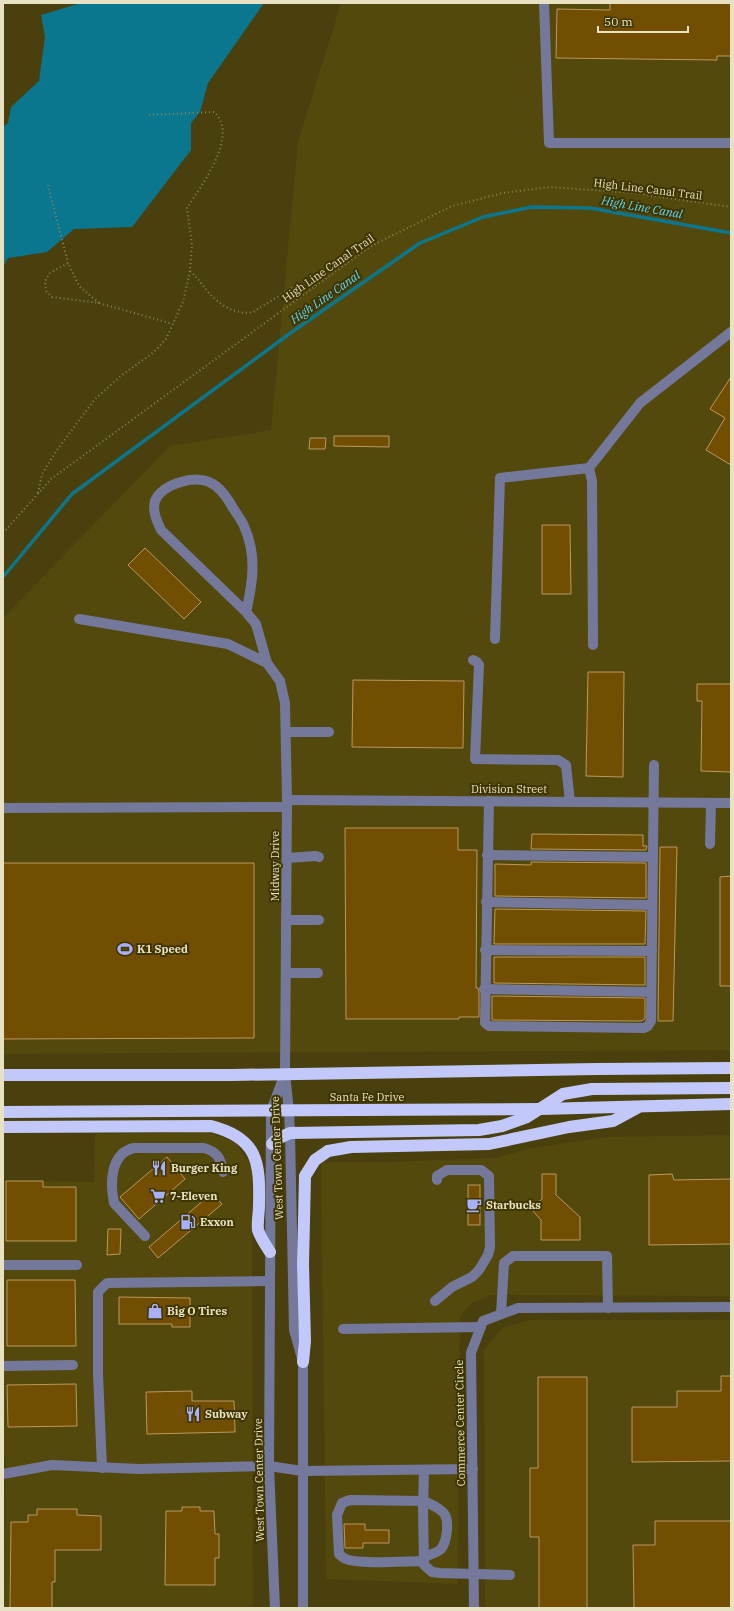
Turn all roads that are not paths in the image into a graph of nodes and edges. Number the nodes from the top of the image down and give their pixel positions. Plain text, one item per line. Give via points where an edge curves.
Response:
1 (544, 3) edge
2 (731, 143) edge
3 (731, 332) edge
4 (588, 468) junction
5 (246, 612) junction
6 (79, 619) dead end
7 (495, 639) dead end
8 (593, 645) dead end
9 (473, 660) dead end
10 (267, 663) junction
11 (286, 732) junction
12 (329, 732) dead end
13 (654, 765) dead end
14 (489, 801) junction
15 (570, 802) junction
16 (653, 802) junction
17 (287, 803) junction
18 (711, 803) junction
19 (731, 803) edge
20 (3, 808) edge
21 (710, 844) dead end
22 (487, 855) junction
23 (319, 857) dead end
24 (653, 857) junction
25 (287, 858) junction
26 (486, 902) junction
27 (652, 906) junction
28 (286, 920) junction
29 (319, 920) dead end
30 (485, 950) junction
31 (652, 951) junction
32 (286, 973) junction
33 (318, 973) dead end
34 (484, 989) junction
35 (651, 992) junction
36 (731, 1068) edge
37 (285, 1074) junction
38 (3, 1075) edge
39 (731, 1088) edge
40 (731, 1104) edge
41 (639, 1107) junction
42 (541, 1109) junction
43 (271, 1111) junction
44 (290, 1111) junction
45 (3, 1112) edge
46 (3, 1127) edge
47 (290, 1133) junction
48 (272, 1144) junction
49 (223, 1172) dead end
50 (437, 1180) dead end
51 (145, 1236) dead end
52 (270, 1252) junction
53 (3, 1265) edge
54 (77, 1265) dead end
55 (269, 1281) junction
56 (435, 1301) dead end
57 (731, 1307) edge
58 (608, 1308) junction
59 (502, 1314) junction
60 (481, 1327) junction
61 (343, 1329) dead end
62 (302, 1362) junction
63 (73, 1365) dead end
64 (3, 1366) edge
65 (269, 1466) junction
66 (102, 1468) junction
67 (473, 1469) junction
68 (424, 1470) junction
69 (302, 1471) junction
70 (3, 1474) edge
71 (423, 1501) junction
72 (424, 1559) junction
73 (474, 1575) junction
74 (510, 1575) dead end
75 (275, 1608) edge
76 (303, 1608) edge
77 (474, 1608) edge

1 - 2 street via 549,143
3 - 4 street via 640,403
4 - 7 street via 500,478
4 - 8 street via 592,481
5 - 5 street via 253,582 253,558 244,526 227,498 211,482 196,479 179,482 162,491 155,501 154,512 161,530
5 - 10 street via 256,624
6 - 10 street via 228,644
9 - 15 street via 479,665 475,759 558,760 566,765
10 - 11 street, Midway Drive via 280,681 286,703
11 - 12 street
11 - 17 street, Midway Drive
13 - 16 street
14 - 15 street, Division Street
14 - 17 street, Division Street
14 - 22 street
15 - 16 street, Division Street
16 - 18 street, Division Street
16 - 24 street
17 - 20 street, Division Street
17 - 25 street, Midway Drive
18 - 19 street, Division Street
18 - 21 street
22 - 24 street
22 - 26 street
23 - 25 street
24 - 27 street
25 - 28 street, Midway Drive
26 - 27 street
26 - 30 street
27 - 31 street
28 - 29 street
28 - 32 street, Midway Drive
30 - 31 street
30 - 34 street
31 - 35 street
32 - 33 street
32 - 37 street, Midway Drive
34 - 35 street
34 - 35 street via 484,1020 489,1026 644,1028 650,1024
36 - 37 highway
37 - 38 highway
37 - 43 street, West Town Center Drive
37 - 44 street, West Town Center Drive
39 - 42 highway via 592,1089 563,1094
40 - 41 highway, Santa Fe Drive
41 - 42 highway, Santa Fe Drive
41 - 62 highway via 613,1120 489,1144 351,1147 328,1151 315,1160 305,1176
42 - 44 highway, Santa Fe Drive
42 - 47 highway via 502,1126 479,1130
43 - 44 highway, Santa Fe Drive
43 - 45 highway, Santa Fe Drive
43 - 48 street, West Town Center Drive
44 - 47 street, West Town Center Drive
46 - 52 highway via 211,1126 227,1130 250,1146 257,1163 258,1230
47 - 48 highway
47 - 62 street, West Town Center Drive via 294,1330
48 - 52 street, West Town Center Drive
49 - 51 street via 218,1155 204,1148 134,1148 123,1154 114,1167 112,1177 114,1203
50 - 56 street via 437,1176 446,1170 481,1170 489,1176 490,1247 485,1262 472,1277 452,1286
52 - 55 street, West Town Center Drive
53 - 54 street
55 - 65 street, West Town Center Drive
55 - 66 street via 107,1283 98,1292
57 - 58 street
58 - 59 street via 518,1308
58 - 59 street via 607,1256 513,1256 504,1263
59 - 60 street via 483,1322
60 - 61 street
60 - 67 street, Commerce Center Circle via 471,1353
62 - 69 street, West Town Center Drive
63 - 64 street
65 - 66 street
65 - 69 street
65 - 75 street, West Town Center Drive
66 - 70 street via 52,1465
67 - 68 street
67 - 73 street, Commerce Center Circle
68 - 69 street
68 - 71 street
69 - 76 street, West Town Center Drive
71 - 72 street
71 - 72 street via 444,1514 447,1531 440,1550
71 - 72 street via 350,1500 342,1502 337,1515 339,1554 346,1559 358,1562
72 - 73 street via 424,1565 432,1572
73 - 74 street
73 - 77 street, Commerce Center Circle

